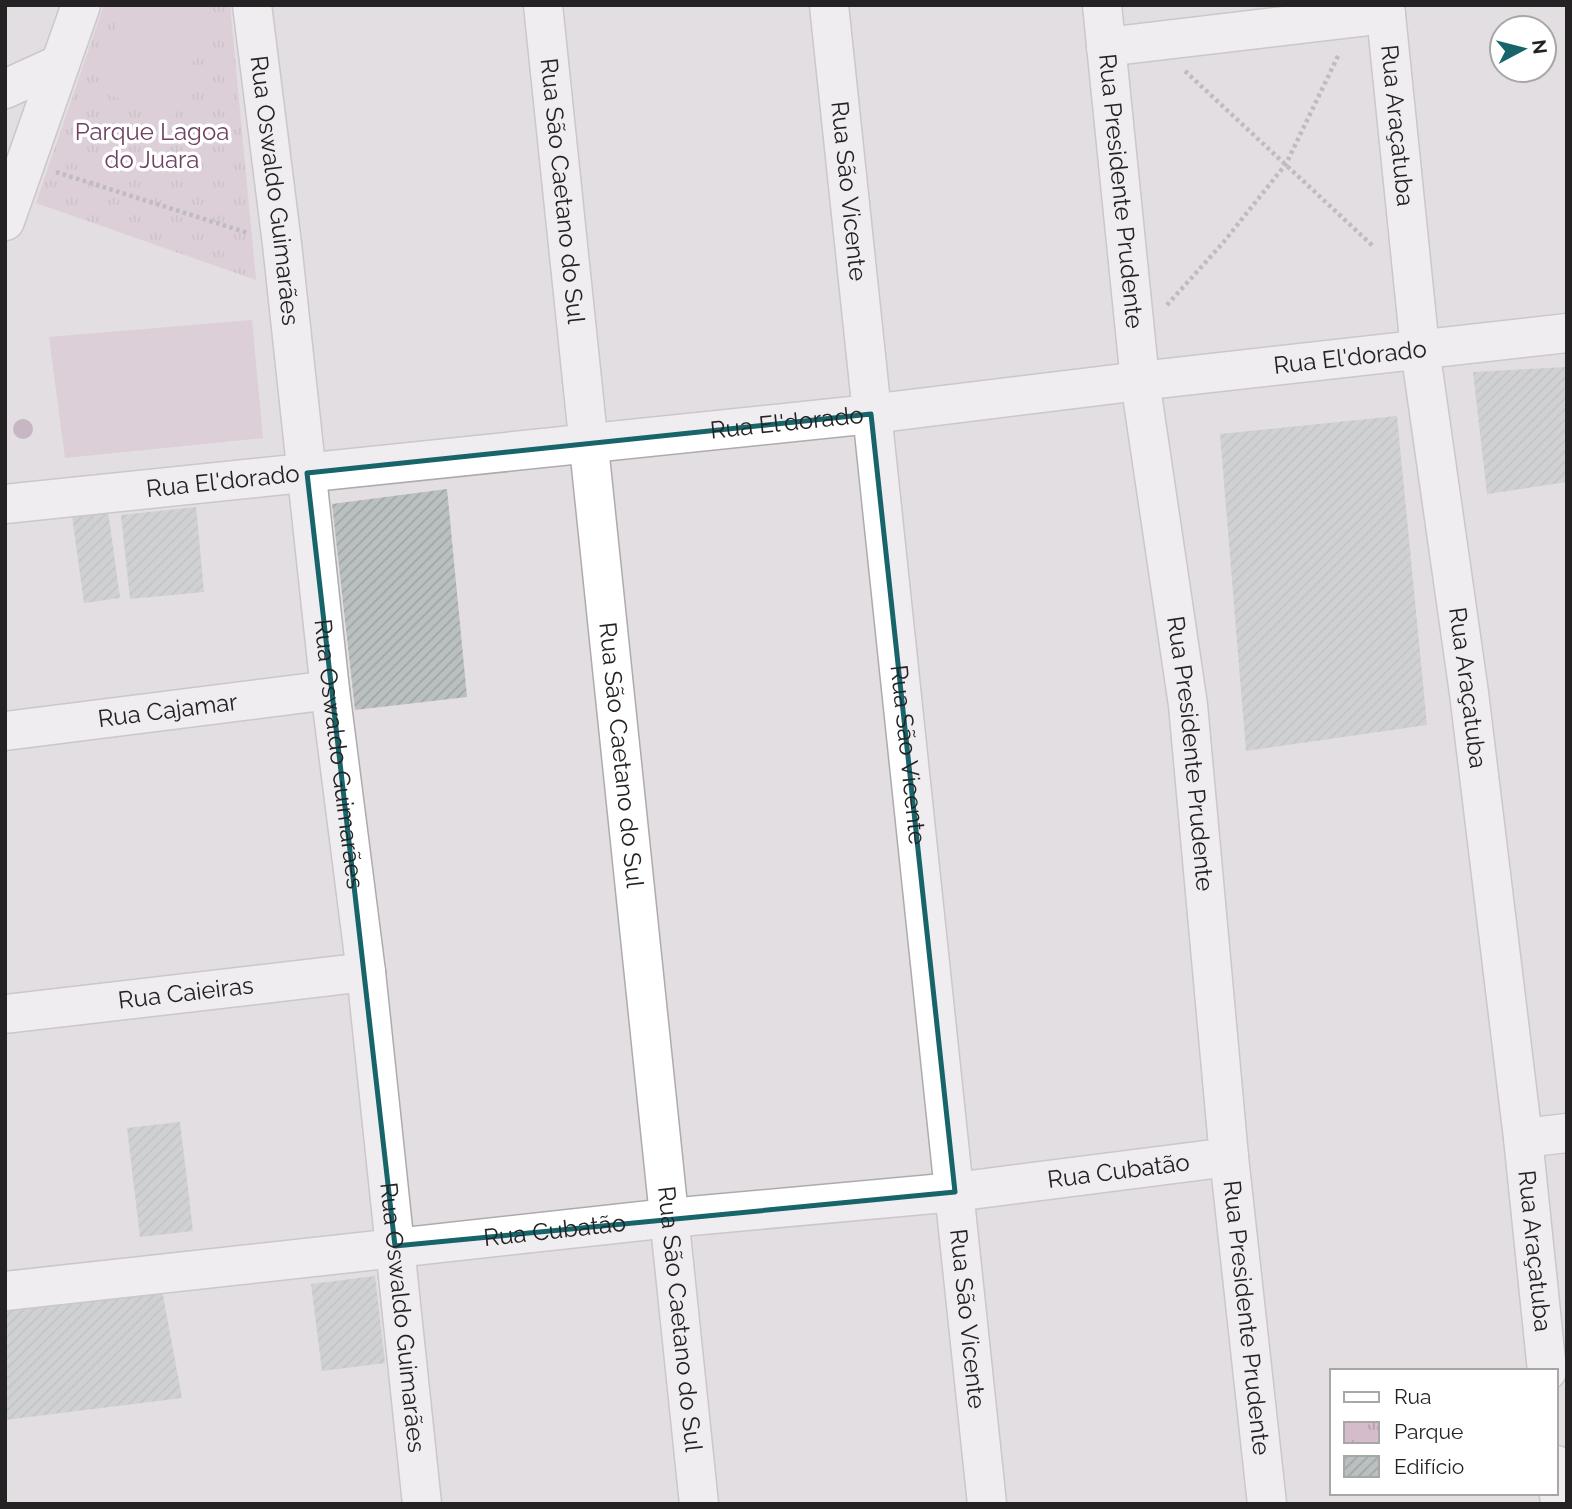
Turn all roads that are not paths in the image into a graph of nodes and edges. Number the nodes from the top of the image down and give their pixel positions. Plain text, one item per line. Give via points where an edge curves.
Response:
1 (81, 5) edge
2 (252, 5) edge
3 (543, 5) edge
4 (829, 5) edge
5 (1102, 5) edge
6 (1375, 12) edge
7 (1106, 47) junction
8 (61, 64) junction
9 (5, 89) edge
10 (5, 222) edge
11 (1567, 333) edge
12 (1420, 349) junction
13 (1140, 381) junction
14 (872, 414) junction
15 (588, 444) junction
16 (307, 474) junction
17 (5, 504) edge
18 (330, 690) junction
19 (5, 732) edge
20 (366, 972) junction
21 (5, 1014) edge
22 (1567, 1133) edge
23 (1522, 1138) junction
24 (1229, 1157) junction
25 (955, 1192) junction
26 (669, 1217) junction
27 (395, 1246) junction
28 (5, 1291) edge
29 (1547, 1369) edge
30 (1558, 1484) edge
31 (422, 1504) edge
32 (699, 1504) edge
33 (987, 1504) edge
34 (1267, 1504) edge
35 (1560, 1504) edge

1 - 8 street
2 - 16 street, Rua Oswaldo Guimarães
3 - 15 street, Rua São Caetano do Sul
4 - 14 street, Rua São Vicente
5 - 7 street, Rua Presidente Prudente
6 - 7 street
6 - 12 street, Rua Araçatuba
7 - 13 street, Rua Presidente Prudente
8 - 9 street
8 - 10 street
11 - 12 street, Rua El'dorado
12 - 13 street, Rua El'dorado
12 - 23 street, Rua Araçatuba via 1471,706
13 - 14 street, Rua El'dorado
13 - 24 street, Rua Presidente Prudente via 1188,705
14 - 15 street, Rua El'dorado
14 - 25 street, Rua São Vicente
15 - 16 street, Rua El'dorado
15 - 26 street, Rua São Caetano do Sul
16 - 17 street, Rua El'dorado
16 - 18 street, Rua Oswaldo Guimarães
18 - 19 street, Rua Cajamar
18 - 20 street, Rua Oswaldo Guimarães
20 - 21 street, Rua Caieiras
20 - 27 street, Rua Oswaldo Guimarães
22 - 23 street
23 - 29 street, Rua Araçatuba
24 - 25 street, Rua Cubatão
24 - 34 street, Rua Presidente Prudente
25 - 26 street, Rua Cubatão
25 - 33 street, Rua São Vicente
26 - 27 street, Rua Cubatão
26 - 32 street, Rua São Caetano do Sul
27 - 28 street, Rua Cubatão
27 - 31 street, Rua Oswaldo Guimarães
30 - 35 street

